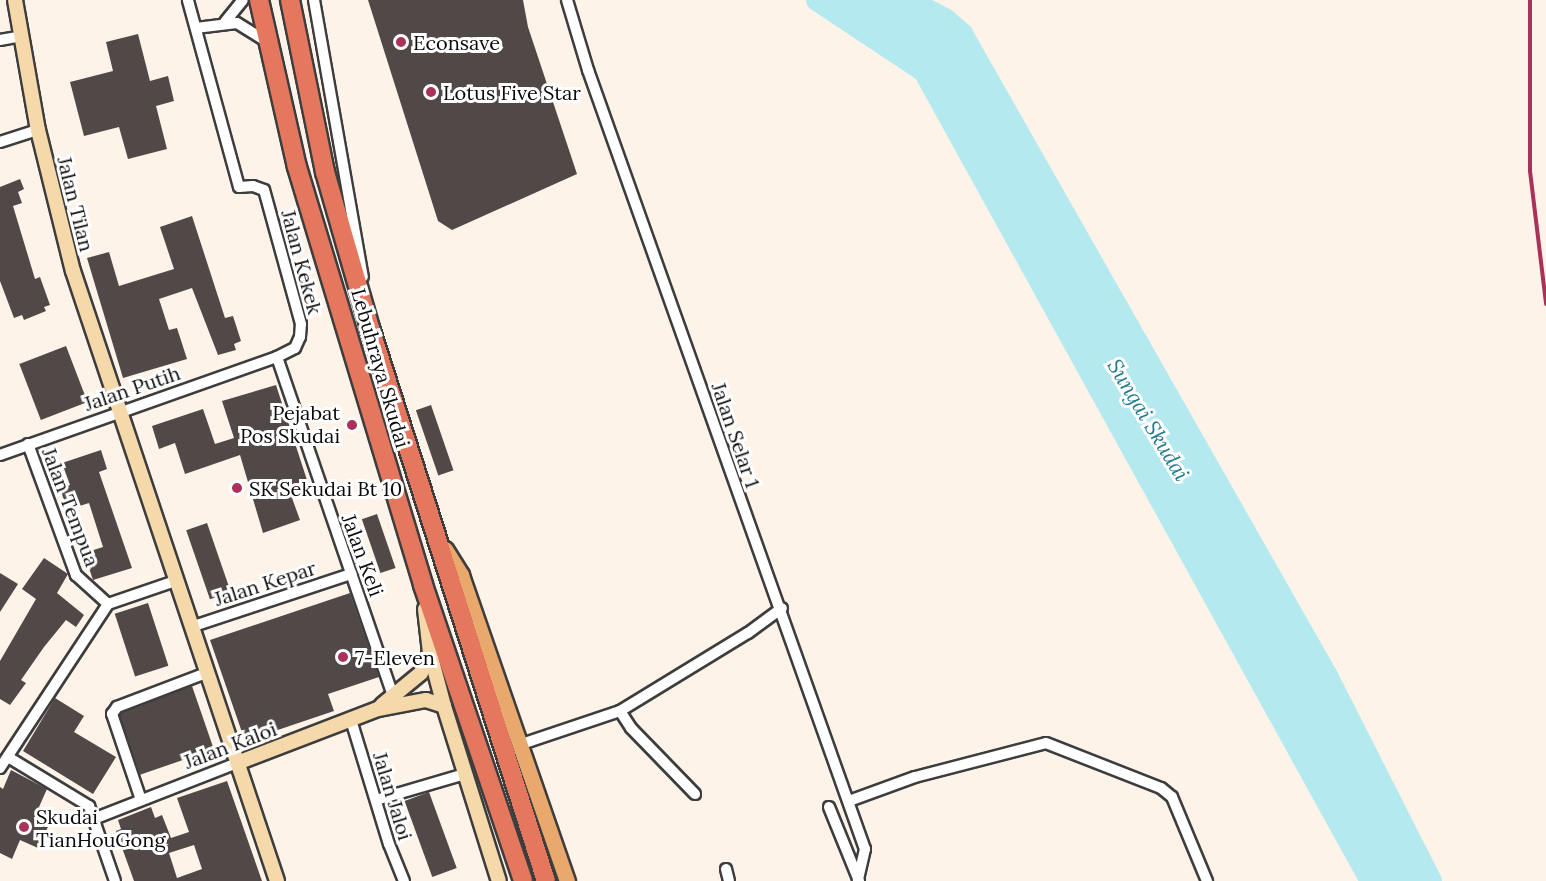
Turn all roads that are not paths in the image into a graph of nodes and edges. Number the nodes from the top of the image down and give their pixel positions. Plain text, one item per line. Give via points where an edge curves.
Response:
1 (15, 0) edge
2 (188, 0) edge
3 (243, 0) edge
4 (260, 0) edge
5 (290, 0) edge
6 (314, 0) edge
7 (567, 0) edge
8 (225, 22) junction
9 (196, 28) junction
10 (22, 36) junction
11 (0, 40) edge
12 (268, 42) junction
13 (38, 130) junction
14 (0, 142) edge
15 (370, 328) junction
16 (277, 357) junction
17 (117, 412) junction
18 (28, 444) junction
19 (0, 455) edge
20 (433, 529) junction
21 (351, 574) junction
22 (175, 581) junction
23 (423, 585) junction
24 (108, 604) junction
25 (782, 608) junction
26 (191, 627) junction
27 (430, 653) junction
28 (206, 673) junction
29 (393, 695) junction
30 (444, 706) junction
31 (378, 708) junction
32 (620, 711) junction
33 (351, 720) junction
34 (519, 745) junction
35 (8, 757) junction
36 (237, 763) junction
37 (0, 768) edge
38 (465, 774) junction
39 (695, 794) dead end
40 (141, 800) junction
41 (376, 800) junction
42 (849, 801) junction
43 (829, 807) dead end
44 (96, 818) junction
45 (726, 869) dead end
46 (546, 879) edge
47 (859, 880) edge
48 (114, 881) edge
49 (277, 881) edge
50 (404, 881) edge
51 (499, 881) edge
52 (523, 881) edge
53 (567, 881) edge
54 (729, 881) edge
55 (1208, 881) edge

1 - 10 street, Jalan Tilan
2 - 9 street
3 - 8 street
4 - 12 highway, Lebuhraya Skudai
5 - 15 highway, Lebuhraya Skudai via 325,172
6 - 15 street via 348,176
7 - 25 street, Jalan Selar 1 via 726,464
8 - 9 street
8 - 12 street via 237,23
9 - 16 street, Jalan Kekek via 239,188 254,186 264,190 301,324 294,348
10 - 11 street
10 - 13 street, Jalan Tilan
12 - 23 highway, Lebuhraya Skudai via 297,167
13 - 14 street
13 - 17 street, Jalan Tilan via 73,271
15 - 20 highway, Lebuhraya Skudai
16 - 17 street, Jalan Putih
16 - 21 street, Jalan Keli
17 - 18 street, Jalan Putih
17 - 22 street, Jalan Tilan
18 - 19 street, Jalan Putih
18 - 24 street, Jalan Tempua via 76,575
20 - 34 main road via 461,575
20 - 46 highway, Lebuhraya Skudai
21 - 26 street, Jalan Kepar
21 - 29 street, Jalan Keli
22 - 24 street
22 - 26 street, Jalan Tilan
23 - 27 street
23 - 52 highway, Lebuhraya Skudai
24 - 35 street
25 - 32 street via 729,646
25 - 42 street, Jalan Selar 1
26 - 28 street, Jalan Tilan
27 - 29 street, Jalan Kaloi via 421,673
27 - 30 street
28 - 36 street, Jalan Tilan
28 - 40 street via 117,707 112,714
29 - 31 street, Jalan Kaloi
30 - 31 street, Jalan Kaloi via 426,700
30 - 38 street
31 - 33 street, Jalan Kaloi
32 - 34 street
32 - 39 street
33 - 36 street, Jalan Kaloi
33 - 41 street, Jalan Jaloi
34 - 53 main road
35 - 37 street
35 - 44 street via 89,806
36 - 40 street, Jalan Kaloi
36 - 49 street, Jalan Tilan
38 - 41 street
38 - 51 street
40 - 44 street, Jalan Kaloi
41 - 50 street, Jalan Jaloi
42 - 47 street, Jalan Selar 1 via 865,849
42 - 55 street via 915,777 1046,743 1161,788 1172,797
43 - 47 street
44 - 48 street
45 - 54 street

